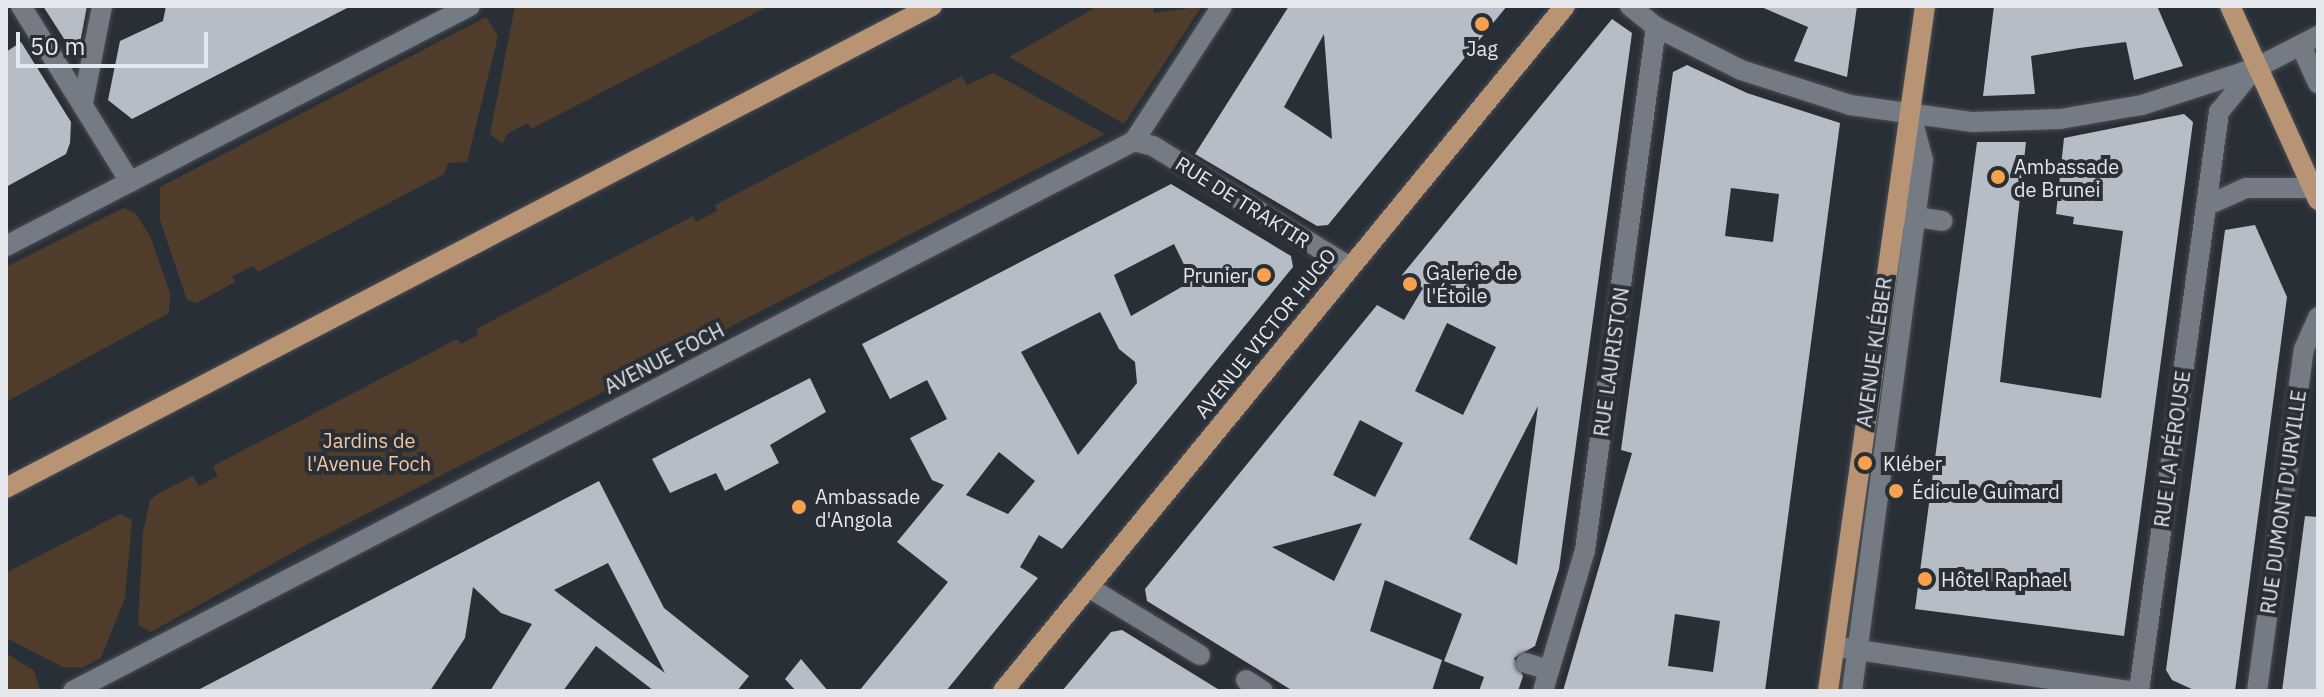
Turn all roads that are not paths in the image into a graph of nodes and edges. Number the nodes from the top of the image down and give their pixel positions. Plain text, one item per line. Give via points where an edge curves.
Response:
1 (21, 6) edge
2 (102, 6) edge
3 (470, 6) edge
4 (932, 6) edge
5 (1222, 6) edge
6 (1565, 6) edge
7 (1630, 6) edge
8 (1925, 6) edge
9 (2230, 6) edge
10 (1656, 27) junction
11 (2310, 41) edge
12 (2256, 68) junction
13 (2318, 83) edge
14 (83, 103) junction
15 (1911, 115) junction
16 (1134, 141) junction
17 (130, 182) junction
18 (2315, 194) edge
19 (2206, 206) junction
20 (1906, 215) junction
21 (1943, 221) dead end
22 (6, 246) edge
23 (1350, 267) junction
24 (2318, 317) edge
25 (6, 488) edge
26 (1088, 587) junction
27 (1833, 647) junction
28 (1858, 649) junction
29 (1200, 655) dead end
30 (1526, 663) dead end
31 (1549, 670) junction
32 (77, 690) edge
33 (1003, 691) edge
34 (1543, 691) edge
35 (1828, 691) edge
36 (1852, 691) edge
37 (2130, 691) edge
38 (2139, 691) edge
39 (2257, 691) edge

1 - 14 street
2 - 14 street
3 - 17 street
4 - 25 main road
5 - 16 street, AVENUE FOCH
6 - 23 main road, AVENUE VICTOR HUGO
7 - 10 street
8 - 15 main road, AVENUE KLÉBER
9 - 12 main road
10 - 15 street via 1741,70 1850,105
10 - 31 street, RUE LAURISTON via 1585,550
11 - 12 street
11 - 13 street
12 - 15 street via 2142,105 2060,119 1973,122
12 - 18 main road
12 - 19 street, RUE LA PÉROUSE via 2219,112
14 - 17 street
15 - 20 main road, AVENUE KLÉBER
16 - 23 street, RUE DE TRAKTIR via 1153,146
16 - 32 street, AVENUE FOCH
17 - 22 street
18 - 19 street via 2246,188
19 - 38 street, RUE LA PÉROUSE
20 - 21 street
20 - 27 main road, AVENUE KLÉBER
20 - 28 street, AVENUE KLÉBER
23 - 26 main road, AVENUE VICTOR HUGO
24 - 39 street, RUE DUMONT D'URVILLE via 2304,349
26 - 29 street
26 - 33 main road, AVENUE VICTOR HUGO
27 - 28 street
27 - 35 main road, AVENUE KLÉBER
28 - 36 street, AVENUE KLÉBER
28 - 37 street
30 - 31 street
31 - 34 street, RUE LAURISTON

